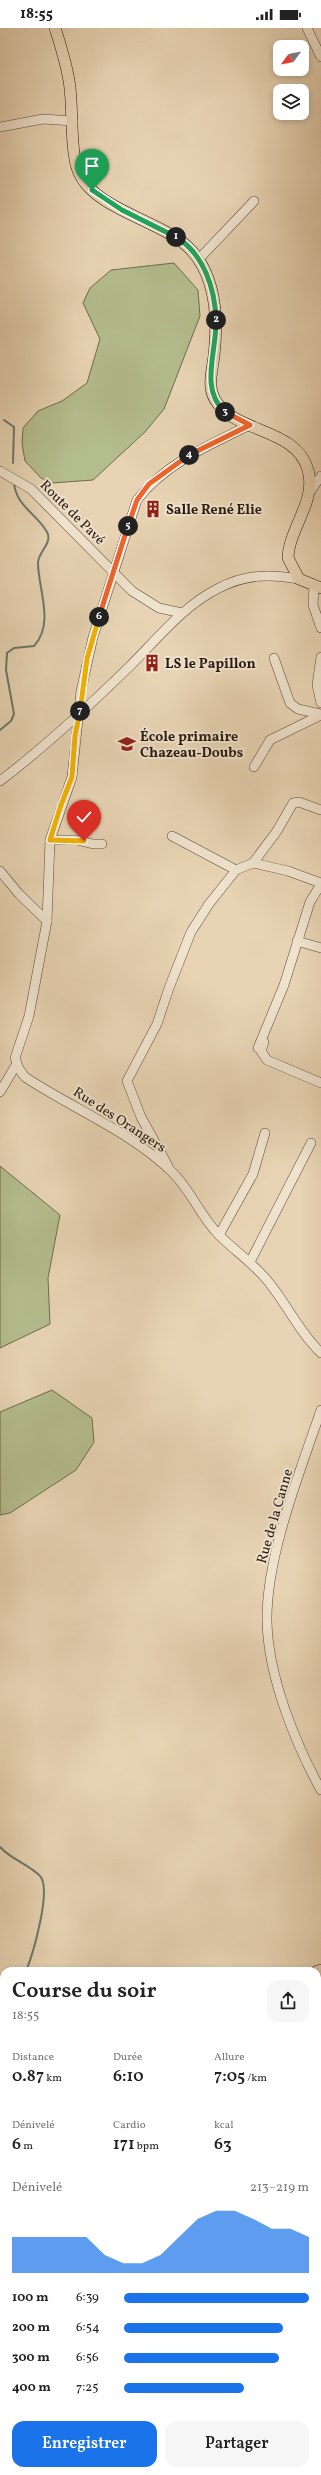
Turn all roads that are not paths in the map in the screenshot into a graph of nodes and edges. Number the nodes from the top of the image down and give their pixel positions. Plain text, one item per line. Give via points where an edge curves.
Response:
1 (55, 28) edge
2 (307, 28) edge
3 (321, 57) edge
4 (73, 121) junction
5 (0, 127) edge
6 (254, 201) dead end
7 (198, 260) junction
8 (250, 425) junction
9 (0, 471) edge
10 (321, 476) edge
11 (309, 493) junction
12 (114, 573) junction
13 (299, 579) junction
14 (317, 587) edge
15 (182, 613) junction
16 (321, 628) edge
17 (321, 657) edge
18 (274, 658) dead end
19 (321, 703) edge
20 (80, 713) junction
21 (321, 714) edge
22 (254, 767) dead end
23 (0, 781) edge
24 (321, 810) edge
25 (172, 836) dead end
26 (50, 840) junction
27 (102, 844) dead end
28 (253, 863) junction
29 (236, 870) junction
30 (0, 871) edge
31 (321, 883) edge
32 (47, 921) junction
33 (297, 941) junction
34 (321, 948) edge
35 (273, 1020) dead end
36 (258, 1048) dead end
37 (16, 1065) junction
38 (321, 1083) edge
39 (0, 1092) edge
40 (265, 1133) dead end
41 (311, 1143) dead end
42 (171, 1170) junction
43 (219, 1235) junction
44 (250, 1262) junction
45 (321, 1353) edge
46 (321, 1410) edge
47 (321, 1790) edge

1 - 4 main road via 70,86
2 - 3 street
4 - 5 street via 44,118
4 - 7 main road via 77,167 87,185 122,210 180,240
6 - 7 street
7 - 8 main road via 207,275 215,306 216,333 210,380 211,392 226,412
8 - 11 main road via 288,444 298,453 308,469
8 - 12 street via 188,456 149,484 137,500
9 - 12 street, Route de Pavé via 31,488
10 - 11 street
11 - 13 main road via 288,554 291,567
12 - 15 street, Route de Pavé via 146,602
12 - 20 street via 96,623 87,659
13 - 14 main road
13 - 15 street via 274,575 251,576 218,588
14 - 16 street via 313,604
15 - 20 street
17 - 19 street via 317,685
18 - 21 street via 290,703 298,709
20 - 23 street
20 - 26 street via 69,788
21 - 22 street via 270,740
24 - 28 street via 299,802 293,804
25 - 29 street
26 - 27 street via 77,840
26 - 32 street
28 - 29 street
28 - 31 street via 288,871
29 - 42 street via 191,932 157,1024 127,1078 141,1118
30 - 32 street
31 - 33 street via 310,902
32 - 37 street via 29,1016 15,1058
33 - 34 street
33 - 36 street via 284,985
35 - 38 street via 261,1051 265,1058
37 - 39 street
37 - 42 street, Rue des Orangers via 25,1077 145,1149
40 - 43 street via 253,1174
41 - 44 street
42 - 43 street, Rue des Orangers via 185,1185 206,1220
43 - 44 street, Rue des Orangers
44 - 45 street, Rue des Orangers via 271,1284
46 - 47 street, Rue de la Canne via 273,1562 267,1621 275,1677 297,1737

